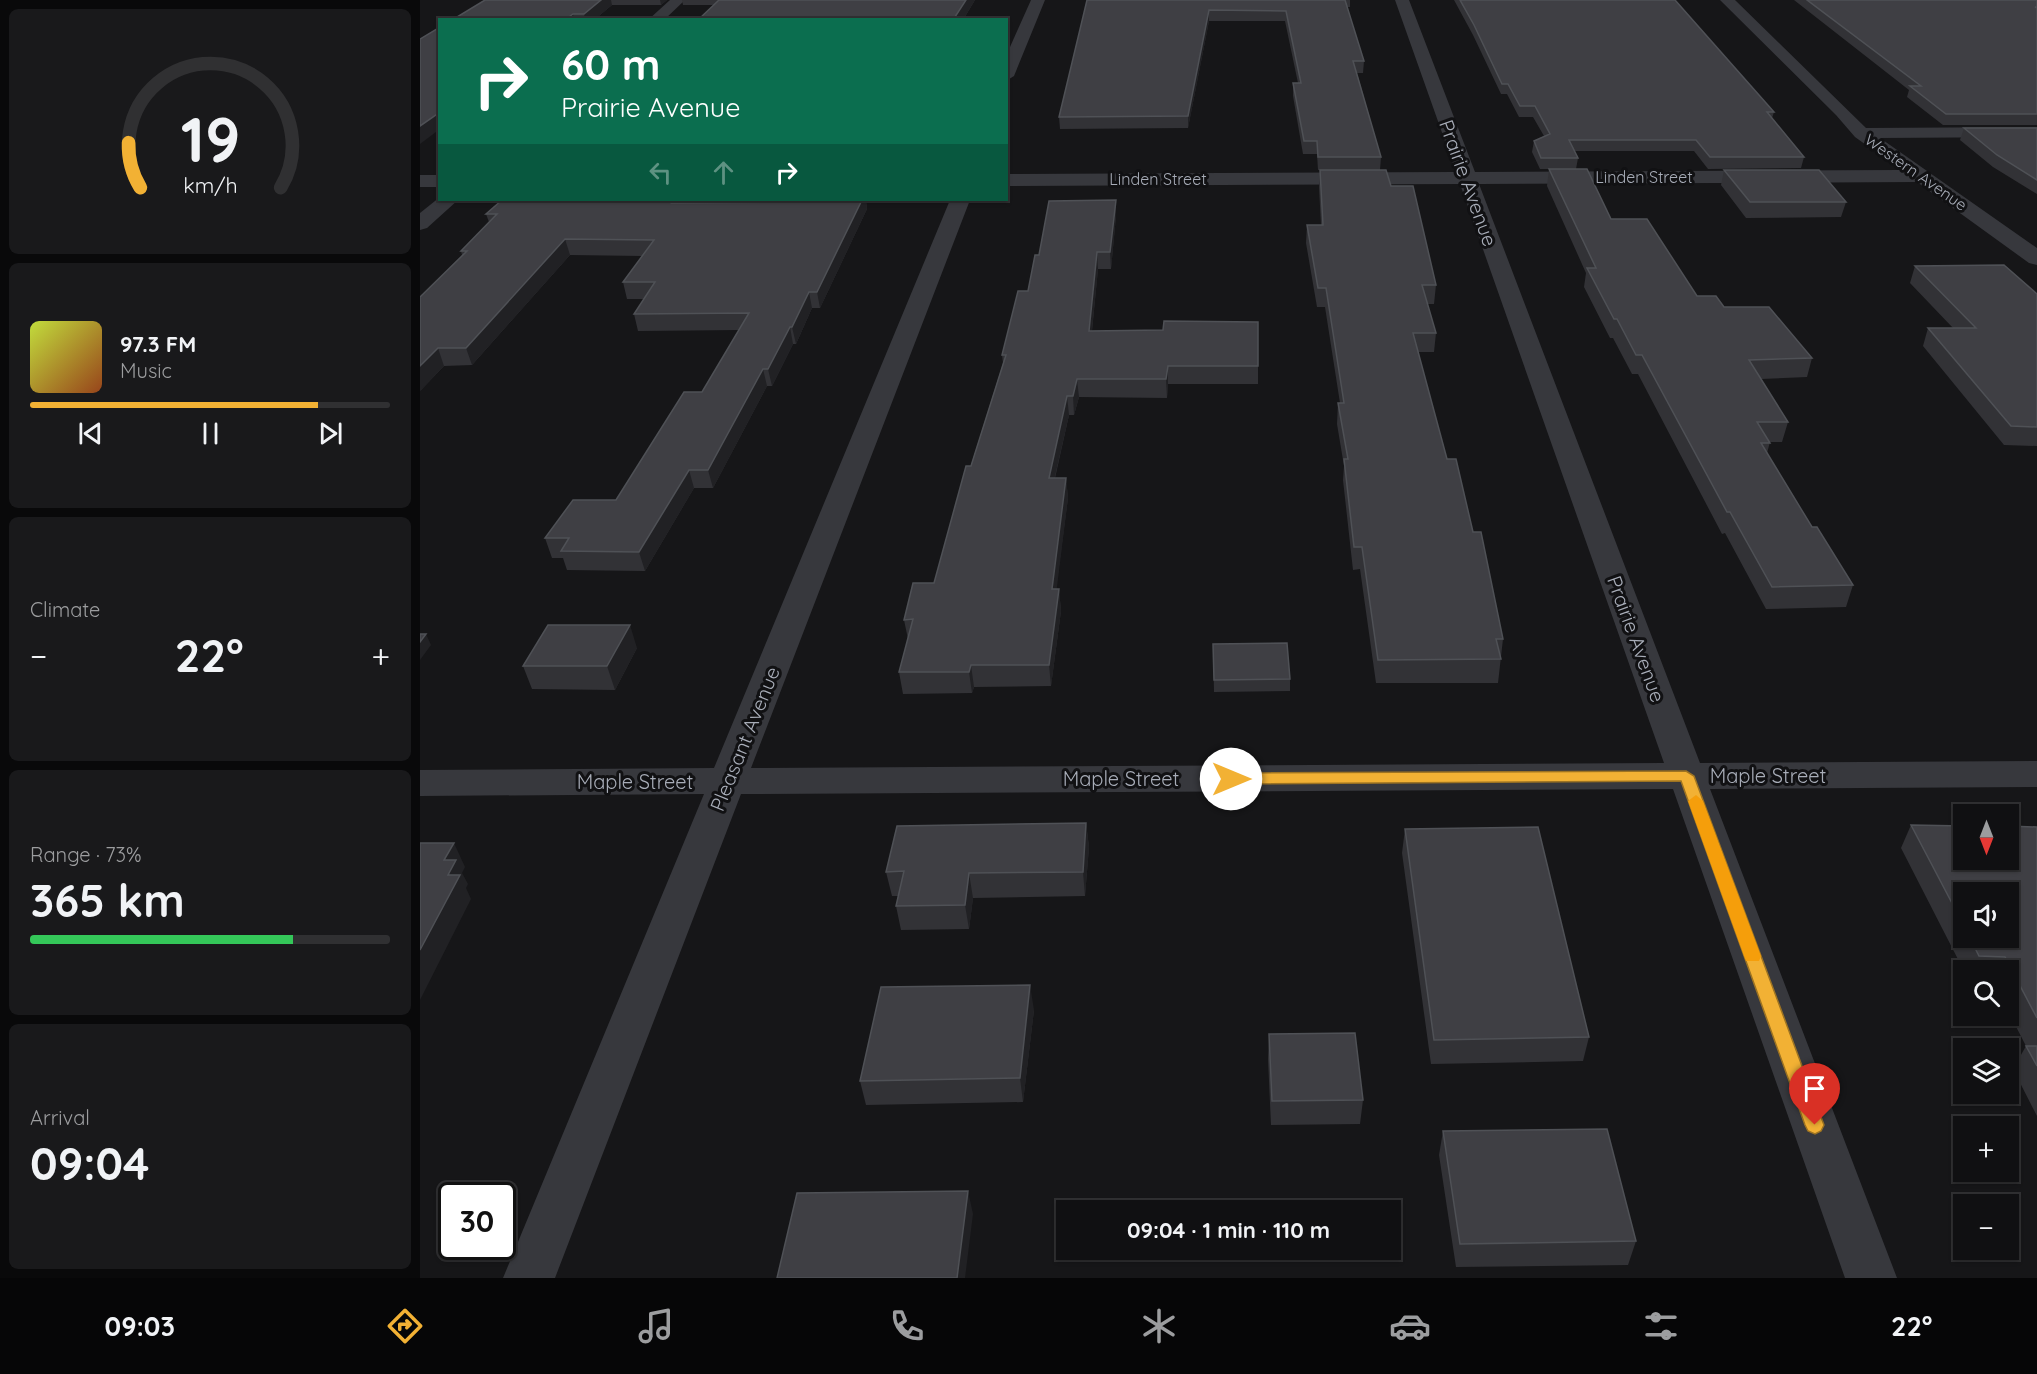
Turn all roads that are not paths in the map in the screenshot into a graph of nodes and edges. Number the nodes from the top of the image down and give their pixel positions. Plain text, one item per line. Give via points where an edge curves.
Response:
1 (678, 0) edge
2 (1038, 0) edge
3 (1402, 0) edge
4 (1727, 0) edge
5 (657, 18) edge
6 (1008, 71) edge
7 (1861, 132) junction
8 (2037, 132) edge
9 (1922, 176) junction
10 (1467, 178) junction
11 (1008, 180) edge
12 (420, 181) edge
13 (438, 181) edge
14 (447, 201) edge
15 (960, 201) edge
16 (420, 224) edge
17 (2037, 258) edge
18 (2037, 774) edge
19 (1686, 776) junction
20 (728, 782) junction
21 (420, 783) edge
22 (530, 1278) edge
23 (1870, 1278) edge

1 - 5 street
2 - 6 street
3 - 10 street, Prairie Avenue
4 - 7 street, Western Avenue
7 - 8 street
7 - 9 street, Western Avenue
9 - 10 street, Linden Street
9 - 17 street, Western Avenue
10 - 11 street, Linden Street
10 - 19 street, Prairie Avenue
12 - 13 street
14 - 16 street
15 - 20 street, Pleasant Avenue
18 - 19 street, Maple Street
19 - 20 street, Maple Street
19 - 23 street, Prairie Avenue
20 - 21 street, Maple Street
20 - 22 street, Pleasant Avenue

